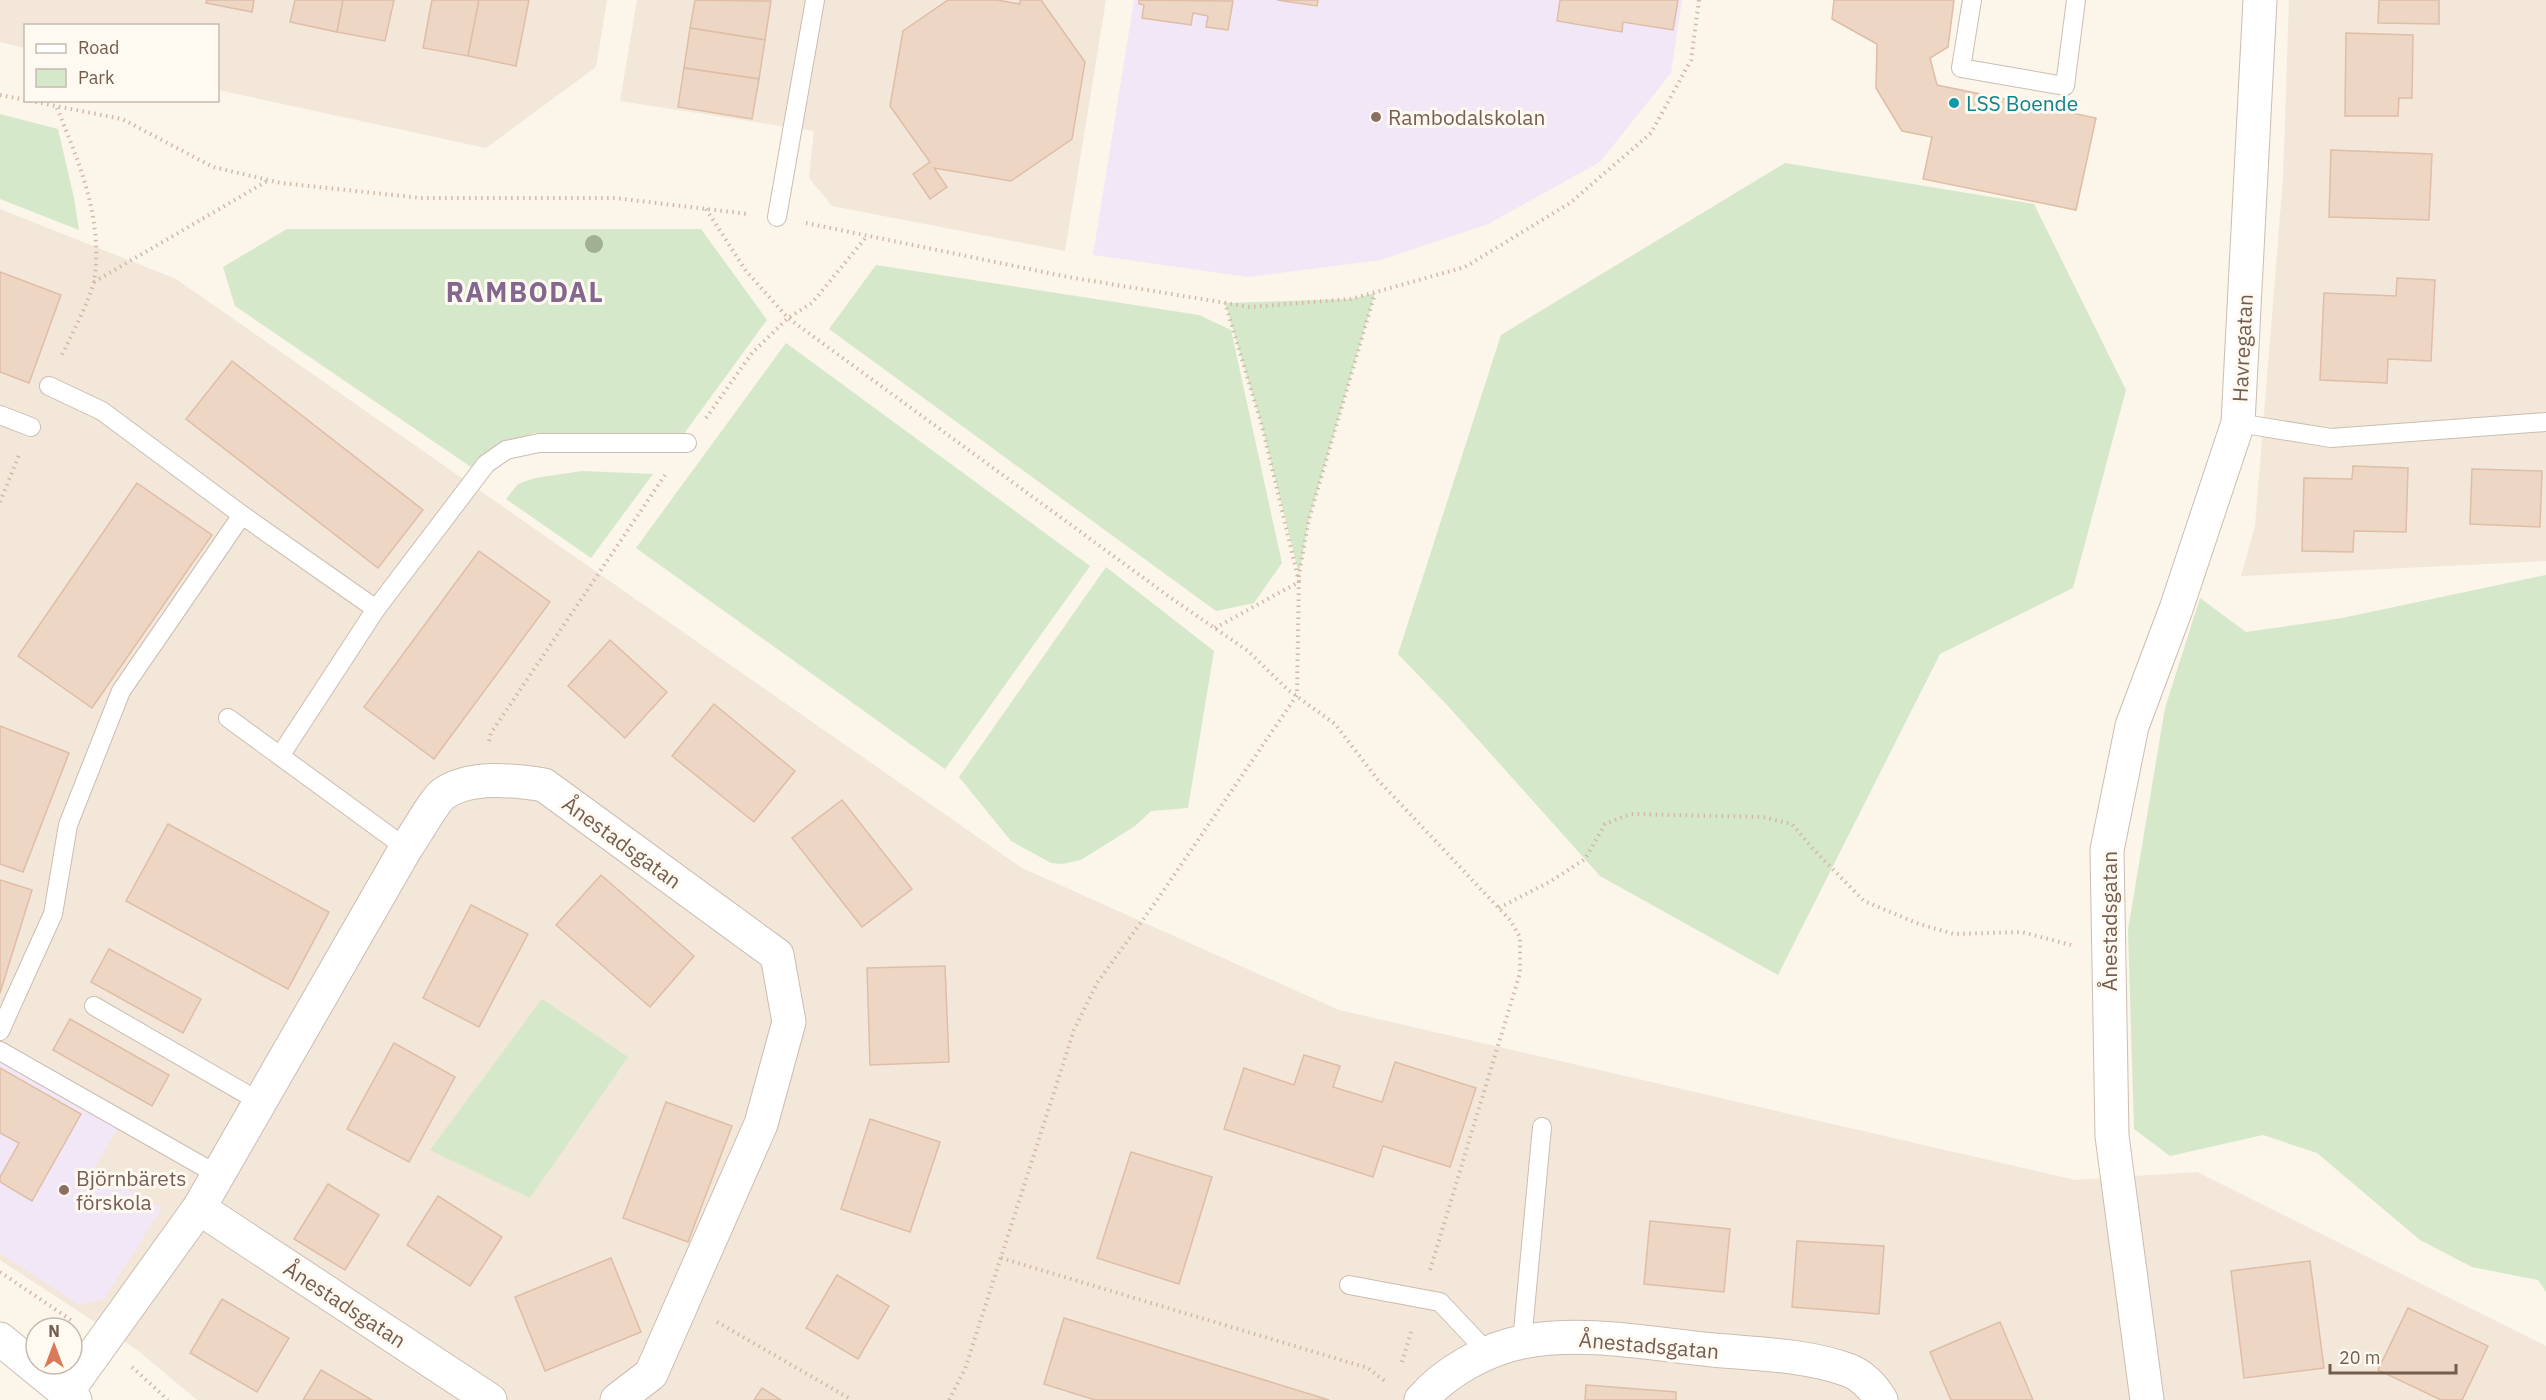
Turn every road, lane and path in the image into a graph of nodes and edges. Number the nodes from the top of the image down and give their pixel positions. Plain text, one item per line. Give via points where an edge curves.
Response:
1 (815, 0) edge
2 (1699, 0) edge
3 (1972, 0) edge
4 (2076, 0) edge
5 (2260, 0) edge
6 (0, 95) edge
7 (24, 100) edge
8 (31, 102) edge
9 (57, 108) junction
10 (269, 180) junction
11 (706, 209) junction
12 (777, 217) junction
13 (867, 236) junction
14 (94, 282) junction
15 (1375, 293) junction
16 (1225, 303) junction
17 (788, 318) junction
18 (49, 386) joint
19 (0, 415) edge
20 (2546, 422) edge
21 (2238, 423) junction
22 (31, 427) joint
23 (687, 443) junction
24 (0, 502) edge
25 (242, 515) junction
26 (1299, 582) junction
27 (376, 609) junction
28 (1215, 628) junction
29 (1297, 695) junction
30 (228, 718) dead end
31 (280, 756) junction
32 (476, 781) junction
33 (406, 848) junction
34 (1499, 908) junction
35 (2109, 958) junction
36 (94, 1006) dead end
37 (0, 1031) edge
38 (0, 1051) edge
39 (260, 1102) junction
40 (1542, 1127) dead end
41 (218, 1175) junction
42 (199, 1208) junction
43 (1001, 1258) junction
44 (0, 1272) edge
45 (1349, 1285) dead end
46 (1421, 1297) junction
47 (682, 1302) junction
48 (0, 1339) edge
49 (103, 1342) junction
50 (1522, 1342) junction
51 (1488, 1353) junction
52 (1401, 1366) dead end
53 (1408, 1394) edge
54 (70, 1396) edge
55 (168, 1400) edge
56 (490, 1400) edge
57 (617, 1400) edge
58 (852, 1400) edge
59 (949, 1400) edge
60 (1881, 1400) edge
61 (2147, 1400) edge

1 - 12 lane
2 - 15 path via 1691,60 1651,133 1570,202 1466,267
3 - 4 lane via 1961,68 2065,86
5 - 21 street, Havregatan
6 - 7 path
8 - 9 path
9 - 10 path via 122,119 213,167
9 - 14 path via 84,173 96,231
10 - 11 path via 421,198 615,198
10 - 14 path
11 - 12 path
11 - 17 path via 746,271
12 - 13 path
13 - 16 path via 1068,277
13 - 17 path via 812,303
14 - 18 path
15 - 16 path via 1351,299 1250,307
15 - 26 path via 1309,519
16 - 26 path via 1262,426
17 - 23 path via 752,353
17 - 28 path
18 - 25 lane via 102,411
19 - 22 lane
20 - 21 lane, Havregatan via 2331,438
21 - 35 street, Ånestadsgatan via 2132,726 2107,850
22 - 24 path
23 - 27 lane via 539,442 506,450 486,464
23 - 32 path via 491,733
25 - 27 lane
25 - 37 lane via 121,691 68,825 53,914
26 - 28 path
26 - 29 path
27 - 31 lane
28 - 29 path via 1248,651
29 - 34 path via 1335,724 1378,780
29 - 43 path via 1097,983 1074,1030
30 - 31 lane
31 - 33 lane
32 - 33 street, Ånestadsgatan via 442,795
32 - 47 street, Ånestadsgatan via 515,780 544,785 777,955 789,1022 764,1113
33 - 39 street, Ånestadsgatan
34 - 35 path via 1585,859 1605,824 1630,814 1763,817 1792,824 1864,901 1919,924 1954,934 2022,932
34 - 46 path via 1520,937 1520,973
35 - 61 street, Ånestadsgatan via 2112,1136
36 - 39 lane
38 - 41 lane
39 - 41 street, Ånestadsgatan
40 - 50 lane
41 - 42 street, Ånestadsgatan
42 - 49 street, Ånestadsgatan
42 - 56 street, Ånestadsgatan
43 - 53 path via 1368,1368
43 - 59 path via 965,1369
44 - 49 path
45 - 46 lane
46 - 51 lane via 1440,1302
46 - 52 path
47 - 57 street, Ånestadsgatan via 651,1374
47 - 58 path
48 - 54 street, Ånestadsgatan
49 - 54 street, Ånestadsgatan
49 - 55 path
50 - 51 street, Ånestadsgatan
50 - 60 street, Ånestadsgatan via 1584,1337 1801,1359 1850,1371 1875,1388
51 - 53 street, Ånestadsgatan via 1432,1388

